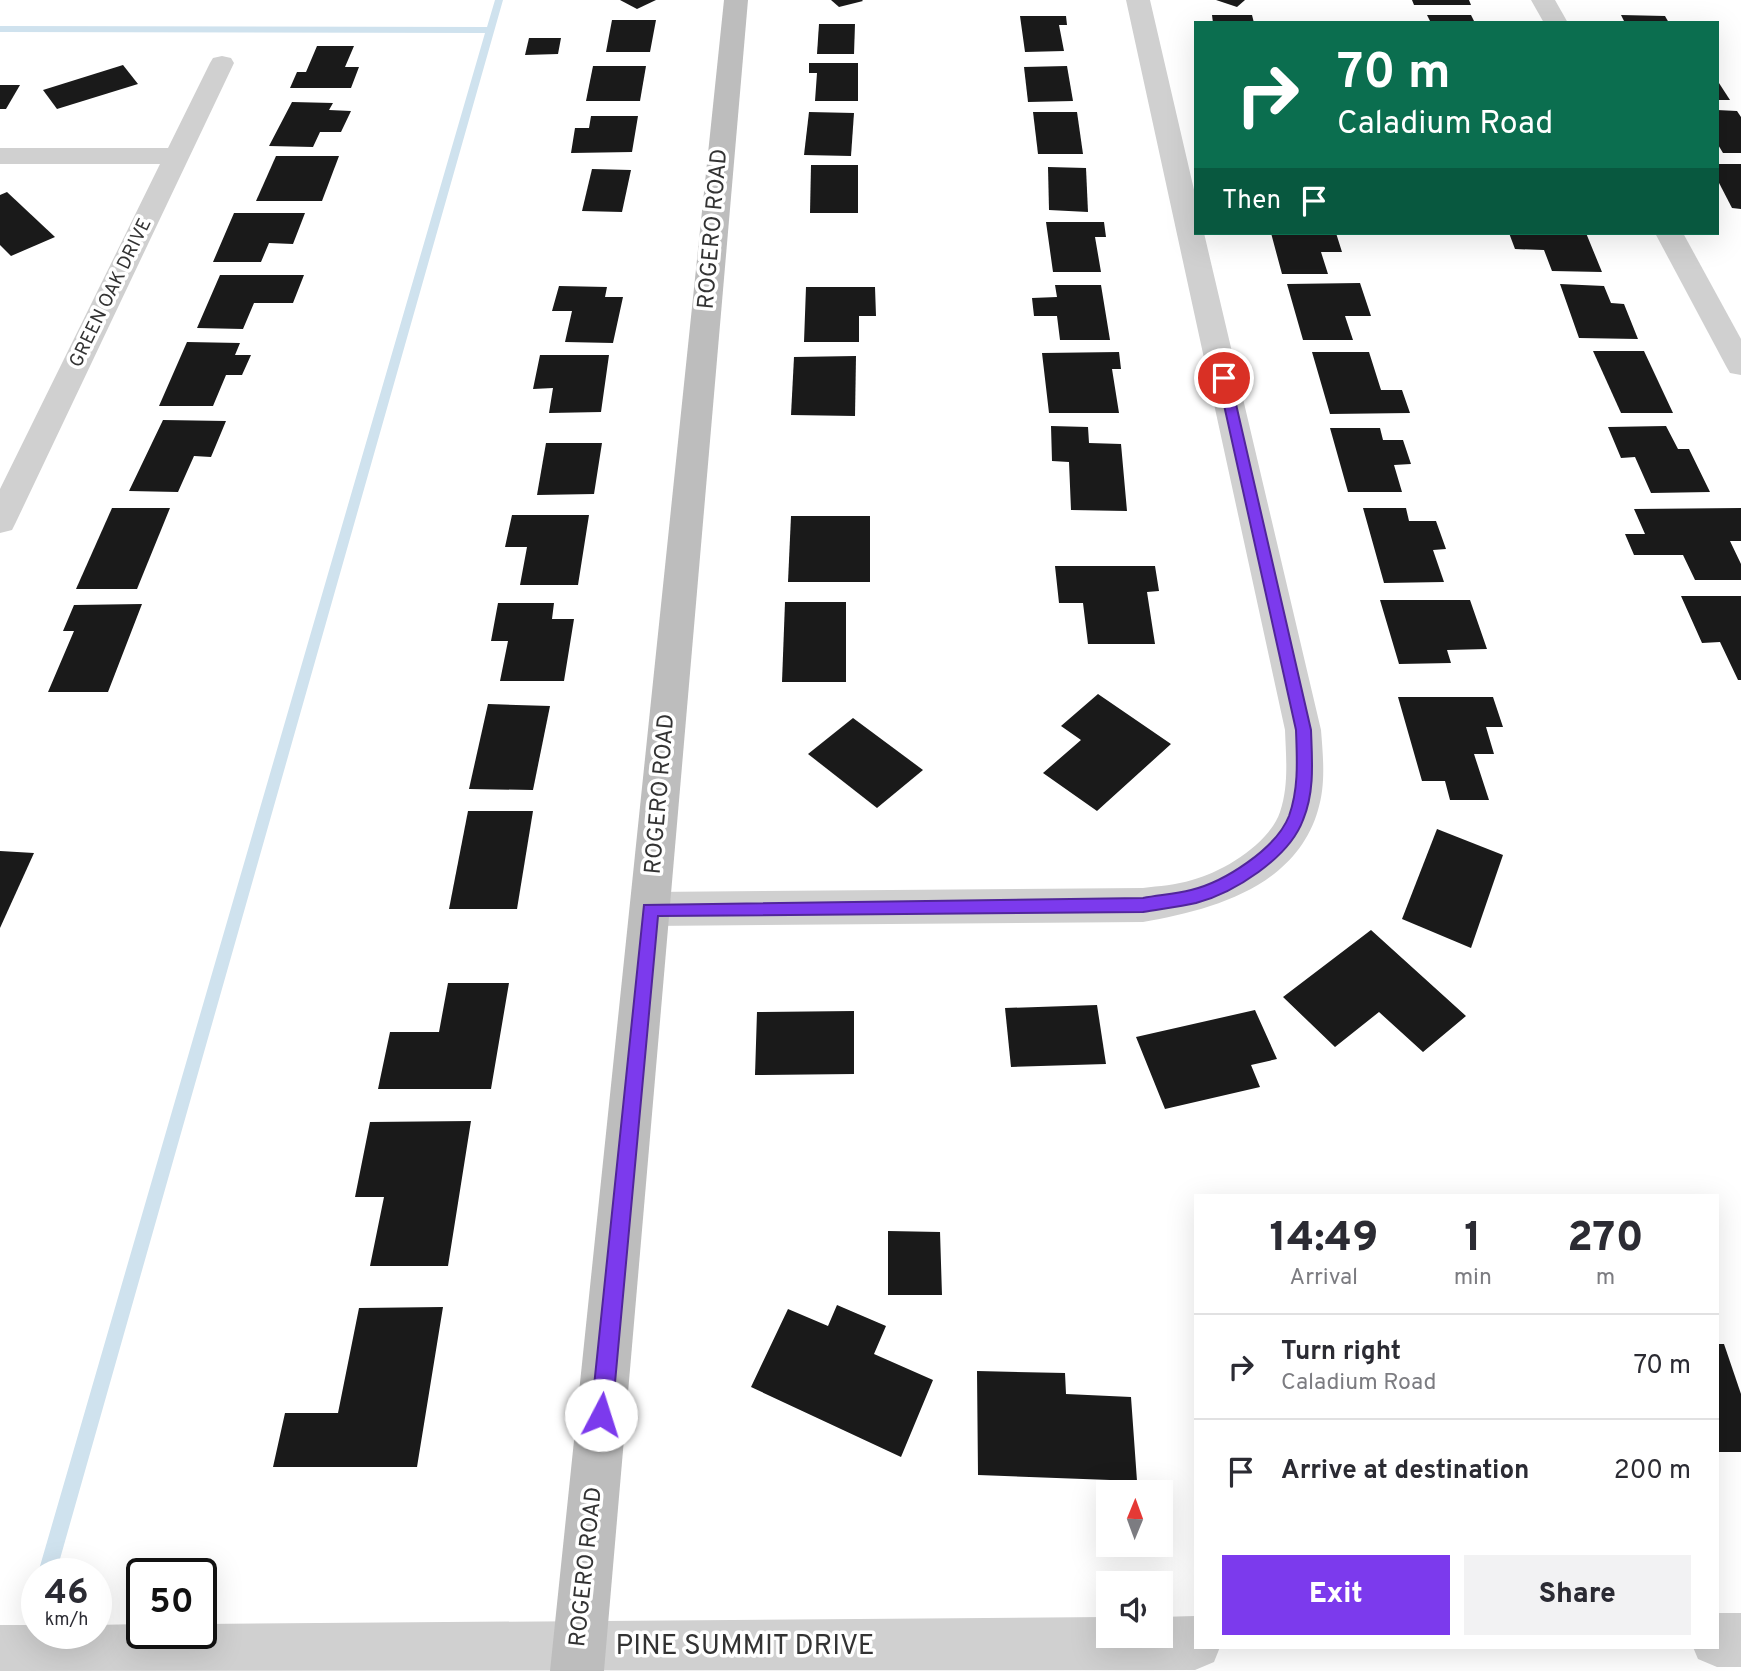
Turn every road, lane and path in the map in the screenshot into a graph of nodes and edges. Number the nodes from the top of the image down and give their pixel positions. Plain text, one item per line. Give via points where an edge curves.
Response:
1 (736, 0) edge
2 (1139, 0) edge
3 (1543, 0) edge
4 (1555, 21) edge
5 (222, 63) dead end
6 (0, 156) edge
7 (177, 156) junction
8 (1670, 235) edge
9 (1741, 366) edge
10 (0, 447) edge
11 (36, 447) junction
12 (0, 522) edge
13 (650, 909) junction
14 (1719, 1640) edge
15 (1741, 1640) edge
16 (1194, 1643) edge
17 (0, 1652) edge
18 (578, 1659) edge

1 - 13 main road, ROGERO ROAD
2 - 13 street via 1303,730 1305,778 1296,819 1274,851 1239,876 1196,896 1143,905
3 - 4 street
5 - 7 street, GREEN OAK DRIVE
6 - 7 street
7 - 11 street, GREEN OAK DRIVE
8 - 9 street
10 - 11 street
11 - 12 street, GREEN OAK DRIVE
13 - 18 main road, ROGERO ROAD
14 - 15 street
16 - 18 street, PINE SUMMIT DRIVE
17 - 18 street, PINE SUMMIT DRIVE

